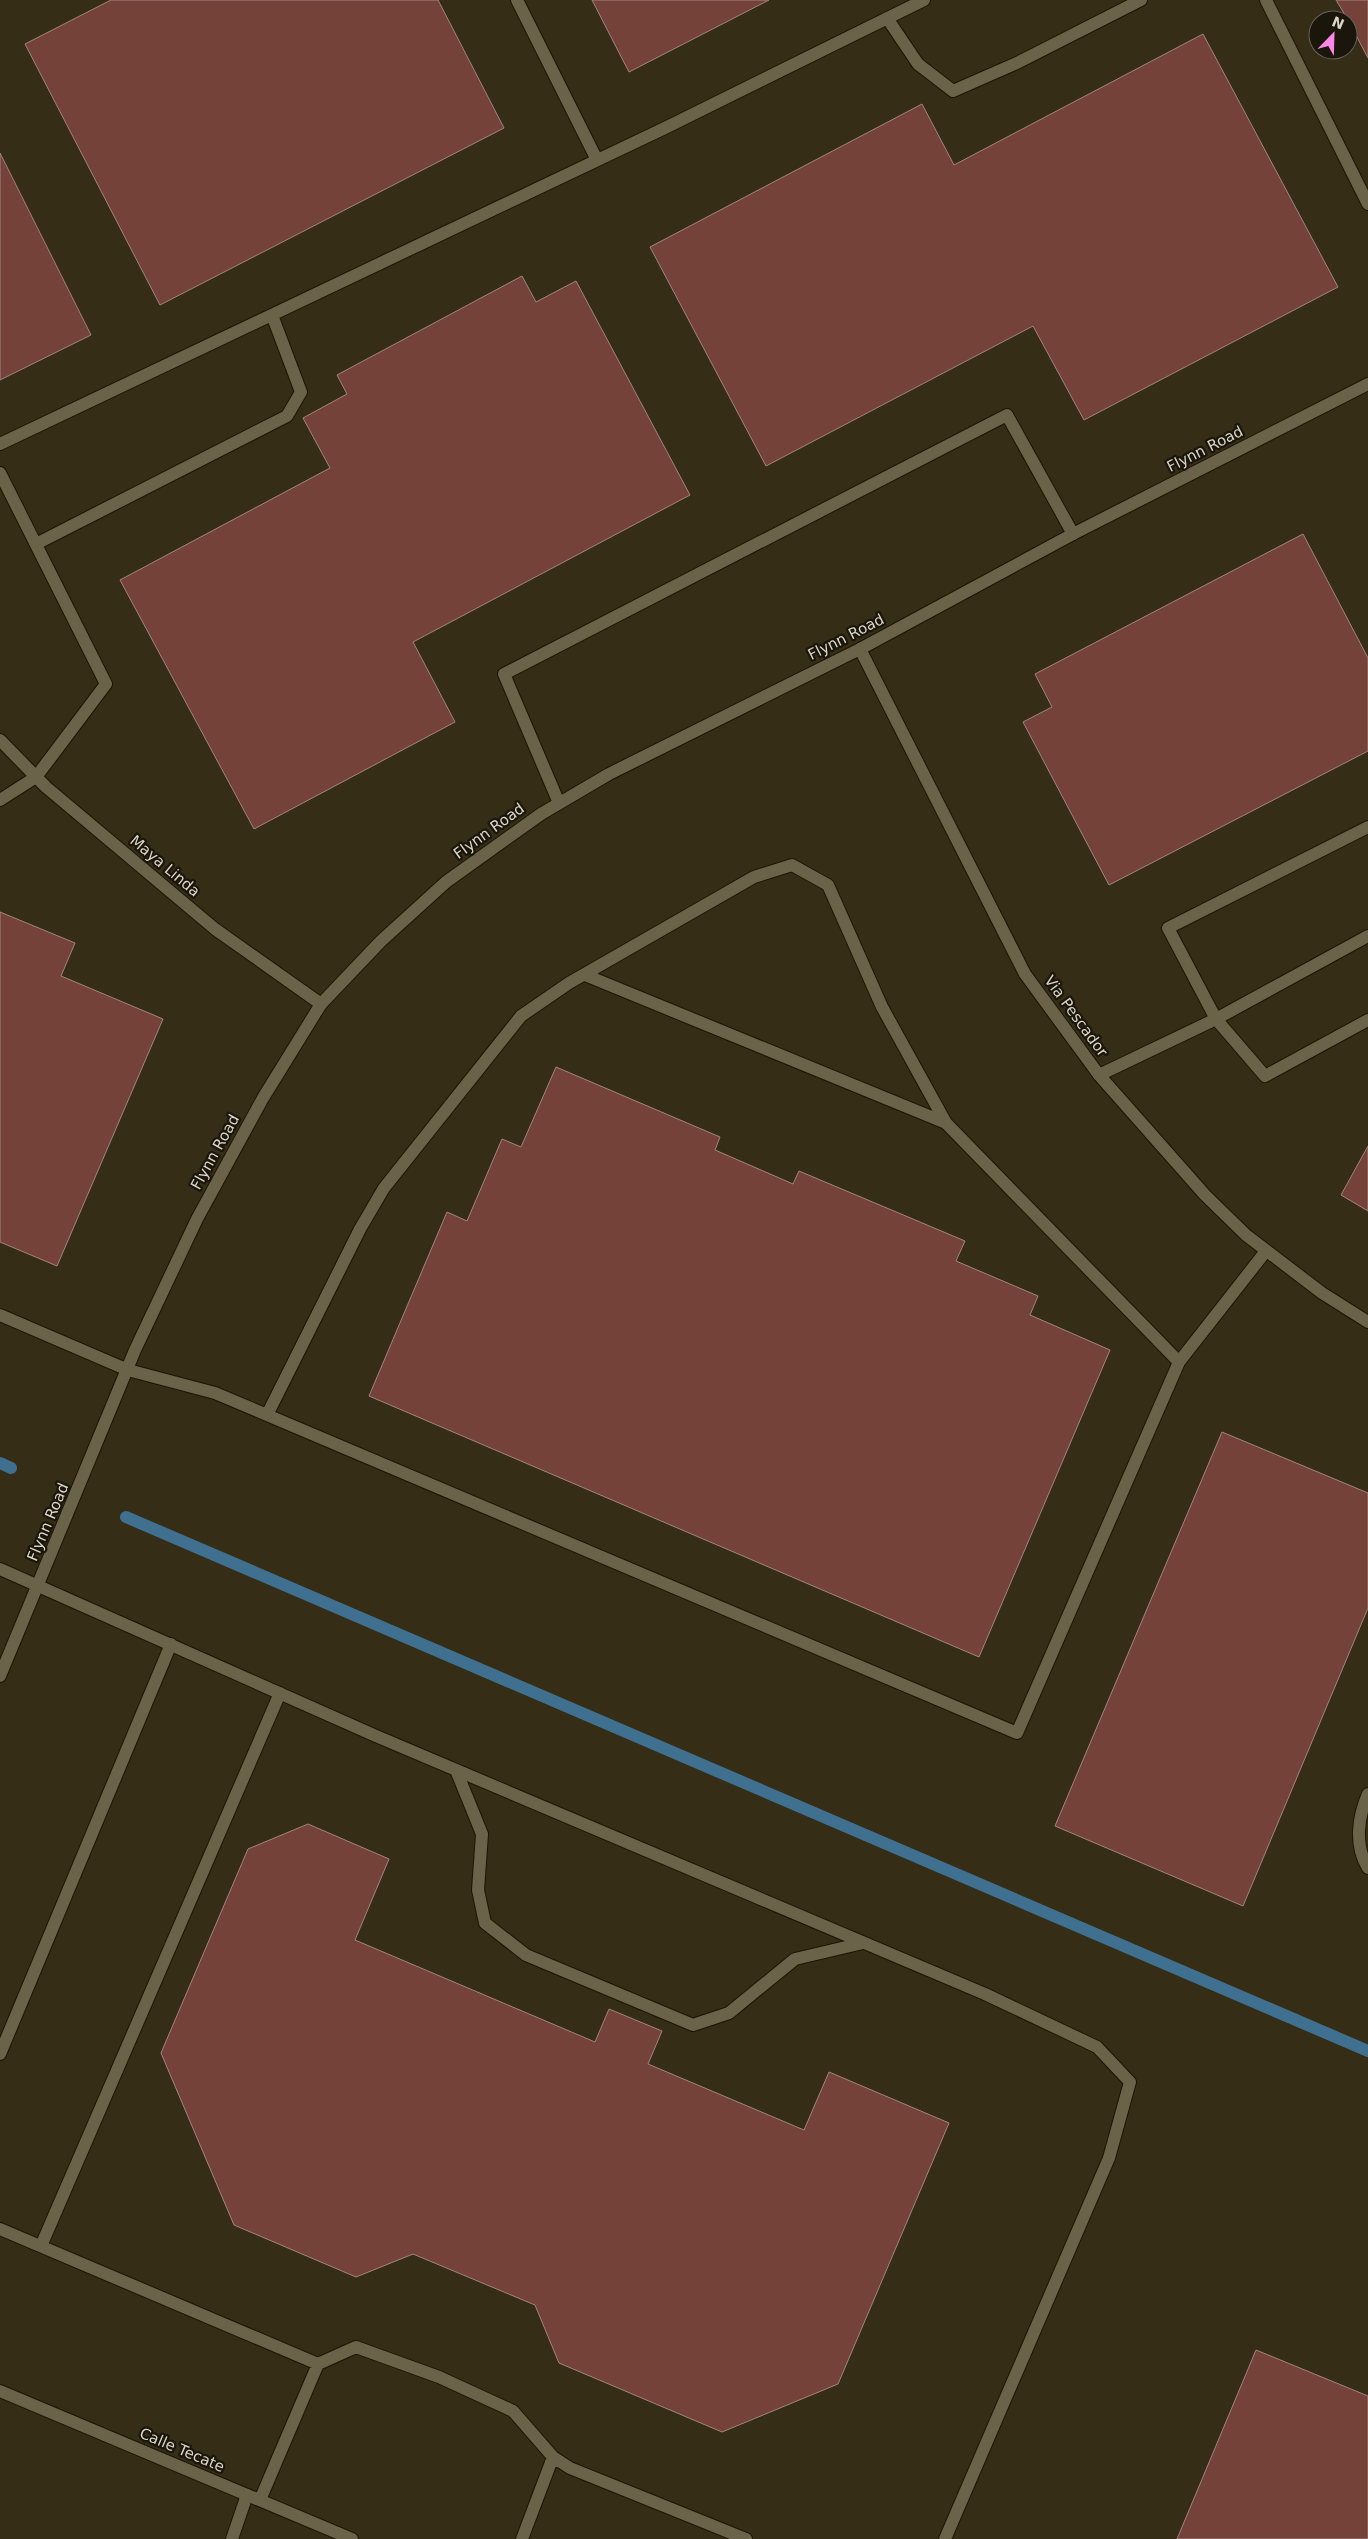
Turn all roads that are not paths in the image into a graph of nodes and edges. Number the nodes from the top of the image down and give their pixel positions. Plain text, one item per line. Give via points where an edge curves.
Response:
1 (517, 0) edge
2 (924, 0) edge
3 (1141, 0) edge
4 (1266, 0) edge
5 (887, 18) junction
6 (597, 160) junction
7 (1368, 204) edge
8 (272, 315) junction
9 (1368, 384) edge
10 (0, 444) edge
11 (0, 473) edge
12 (1074, 534) junction
13 (36, 544) junction
14 (860, 649) junction
15 (0, 740) edge
16 (36, 777) junction
17 (0, 800) edge
18 (559, 803) junction
19 (1368, 827) edge
20 (1368, 936) edge
21 (585, 974) junction
22 (321, 1004) junction
23 (1216, 1019) junction
24 (1368, 1020) edge
25 (1099, 1075) junction
26 (946, 1123) junction
27 (1266, 1251) junction
28 (0, 1315) edge
29 (1368, 1322) edge
30 (1179, 1362) junction
31 (128, 1370) junction
32 (267, 1415) junction
33 (0, 1569) edge
34 (39, 1586) junction
35 (170, 1644) junction
36 (0, 1676) edge
37 (280, 1693) junction
38 (456, 1770) junction
39 (1368, 1794) edge
40 (1368, 1868) edge
41 (863, 1943) junction
42 (0, 2054) edge
43 (0, 2229) edge
44 (41, 2246) junction
45 (318, 2364) junction
46 (0, 2391) edge
47 (553, 2457) junction
48 (247, 2495) junction
49 (260, 2500) junction
50 (232, 2539) edge
51 (352, 2539) edge
52 (522, 2539) edge
53 (746, 2539) edge
54 (945, 2539) edge

1 - 6 main road
2 - 5 main road
3 - 5 main road via 1017,63 953,91 918,64
4 - 7 main road
5 - 6 main road
6 - 8 main road
8 - 10 main road
8 - 13 main road via 301,392 287,416
9 - 12 main road, Flynn Road
11 - 13 main road
12 - 14 main road, Flynn Road
12 - 18 main road via 1007,415 504,674
13 - 16 main road via 106,684
14 - 18 main road, Flynn Road via 609,774
14 - 25 main road, Via Pescador via 1025,974
15 - 16 main road, Maya Linda
16 - 17 main road
16 - 22 main road, Maya Linda via 215,929
18 - 22 main road, Flynn Road via 446,882 381,941
19 - 23 main road via 1168,928
20 - 23 main road
21 - 26 main road
21 - 26 main road via 754,877 792,865 828,885 882,1007
21 - 32 main road via 521,1016 384,1188 360,1229
22 - 31 main road, Flynn Road via 263,1098 196,1219
23 - 24 main road via 1264,1076
23 - 25 main road
25 - 27 main road, Via Pescador via 1205,1195
26 - 30 main road
27 - 29 main road, Via Pescador
27 - 30 main road
28 - 31 main road
30 - 32 main road via 1017,1733
31 - 32 main road via 215,1394
31 - 34 main road, Flynn Road
33 - 34 main road
34 - 35 main road
34 - 36 main road, Flynn Road
35 - 37 main road
35 - 42 main road
37 - 38 main road
37 - 44 main road
38 - 41 main road
38 - 41 main road via 482,1834 478,1890 484,1923 535,1958 693,2025 729,2013 795,1959
39 - 40 main road via 1362,1807 1358,1837
41 - 54 main road via 984,1994 1097,2047 1130,2082 1109,2158
43 - 44 main road
44 - 45 main road
45 - 47 main road via 356,2347 439,2377 513,2411
45 - 49 main road
46 - 48 main road, Calle Tecate
47 - 52 main road
47 - 53 main road via 570,2468
48 - 49 main road, Calle Tecate
48 - 50 main road
49 - 51 main road, Calle Tecate

